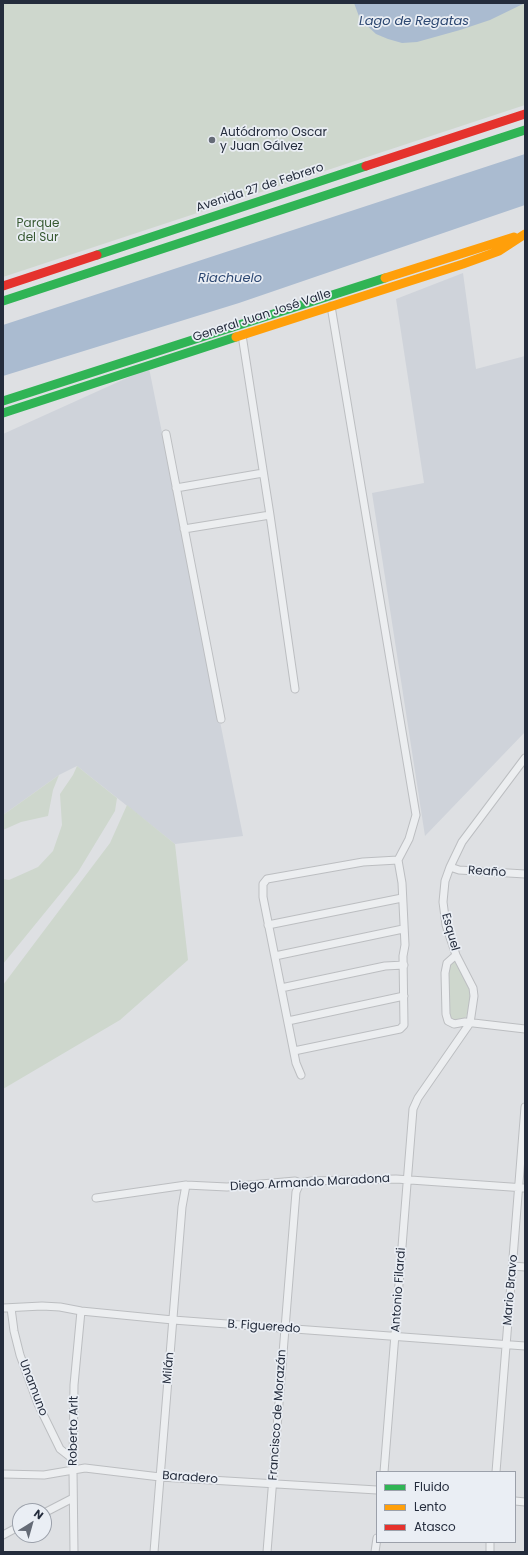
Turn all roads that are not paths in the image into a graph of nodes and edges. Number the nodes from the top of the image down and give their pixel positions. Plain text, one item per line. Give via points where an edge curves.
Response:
1 (525, 114) edge
2 (525, 130) edge
3 (525, 234) edge
4 (3, 286) edge
5 (3, 301) edge
6 (331, 306) junction
7 (242, 335) junction
8 (3, 401) edge
9 (3, 413) edge
10 (166, 434) dead end
11 (262, 474) junction
12 (176, 488) junction
13 (270, 515) junction
14 (184, 529) junction
15 (295, 689) dead end
16 (221, 719) dead end
17 (525, 758) edge
18 (398, 860) junction
19 (450, 867) junction
20 (525, 874) edge
21 (402, 898) junction
22 (268, 925) junction
23 (403, 929) junction
24 (456, 955) junction
25 (275, 956) junction
26 (404, 965) junction
27 (281, 988) junction
28 (404, 996) junction
29 (288, 1021) junction
30 (470, 1023) junction
31 (525, 1029) edge
32 (294, 1051) junction
33 (301, 1075) dead end
34 (525, 1107) edge
35 (413, 1109) joint
36 (525, 1111) edge
37 (408, 1179) junction
38 (300, 1183) junction
39 (186, 1185) junction
40 (522, 1188) edge
41 (96, 1198) dead end
42 (513, 1266) junction
43 (525, 1267) edge
44 (7, 1308) edge
45 (81, 1311) junction
46 (173, 1320) junction
47 (285, 1328) junction
48 (396, 1336) junction
49 (506, 1345) junction
50 (525, 1346) edge
51 (73, 1457) junction
52 (73, 1470) junction
53 (384, 1471) edge
54 (496, 1471) edge
55 (3, 1474) edge
56 (160, 1477) junction
57 (273, 1484) junction
58 (376, 1490) edge
59 (73, 1498) junction
60 (52, 1509) edge
61 (12, 1530) edge
62 (3, 1535) edge
63 (74, 1552) edge
64 (154, 1552) edge
65 (267, 1552) edge

1 - 4 main road, Avenida 27 de Febrero
2 - 5 main road
3 - 6 main road, General Juan José Valle via 499,251
3 - 8 main road, General Juan José Valle
6 - 7 main road, General Juan José Valle
6 - 18 street via 416,810 413,828
7 - 9 main road, General Juan José Valle
7 - 11 street
10 - 12 street
11 - 12 street
11 - 13 street
12 - 14 street
13 - 14 street
13 - 15 street
14 - 16 street
17 - 19 street, Esquel via 462,842
18 - 21 street
18 - 22 street via 364,862 267,879 262,884 262,890
19 - 20 street, Reaño via 459,870
19 - 24 street, Esquel via 445,881 444,912
21 - 22 street
21 - 23 street
22 - 25 street
23 - 25 street
23 - 26 street
24 - 30 street, Esquel via 474,992
24 - 30 street via 446,966 446,1017 451,1023
25 - 27 street
26 - 27 street via 385,966
26 - 28 street
27 - 29 street
28 - 29 street
28 - 32 street via 404,1025 400,1029
29 - 32 street
30 - 31 street
30 - 35 street, Esquel
32 - 33 street
34 - 36 street, Mario Bravo
35 - 37 street, Antonio Filardi
36 - 40 street, Mario Bravo
37 - 38 street, Diego Armando Maradona
37 - 40 street, Diego Armando Maradona
37 - 48 street, Antonio Filardi
38 - 39 street, Diego Armando Maradona via 290,1181 227,1187
38 - 47 street, Francisco de Morazán via 296,1192
39 - 41 street, Diego Armando Maradona
39 - 46 street, Milán
40 - 42 street, Mario Bravo
42 - 43 street
42 - 49 street, Mario Bravo
44 - 45 street, B. Figueredo via 49,1306
44 - 51 street, Unamuno via 20,1355 38,1404 60,1449
45 - 46 street, B. Figueredo
45 - 51 street, Roberto Arlt via 74,1386
46 - 47 street, B. Figueredo
46 - 56 street, Milán
47 - 48 street, B. Figueredo
47 - 57 street, Francisco de Morazán
48 - 49 street, B. Figueredo
48 - 53 street, Antonio Filardi
49 - 50 street, B. Figueredo
49 - 54 street, Mario Bravo
51 - 52 street, Roberto Arlt
52 - 55 street, Baradero via 44,1475
52 - 56 street, Baradero via 85,1468
52 - 59 street, Roberto Arlt
56 - 57 street, Baradero
56 - 64 street, Milán
57 - 58 street, Baradero
57 - 65 street, Francisco de Morazán
59 - 60 street
59 - 63 street, Roberto Arlt
61 - 62 street

